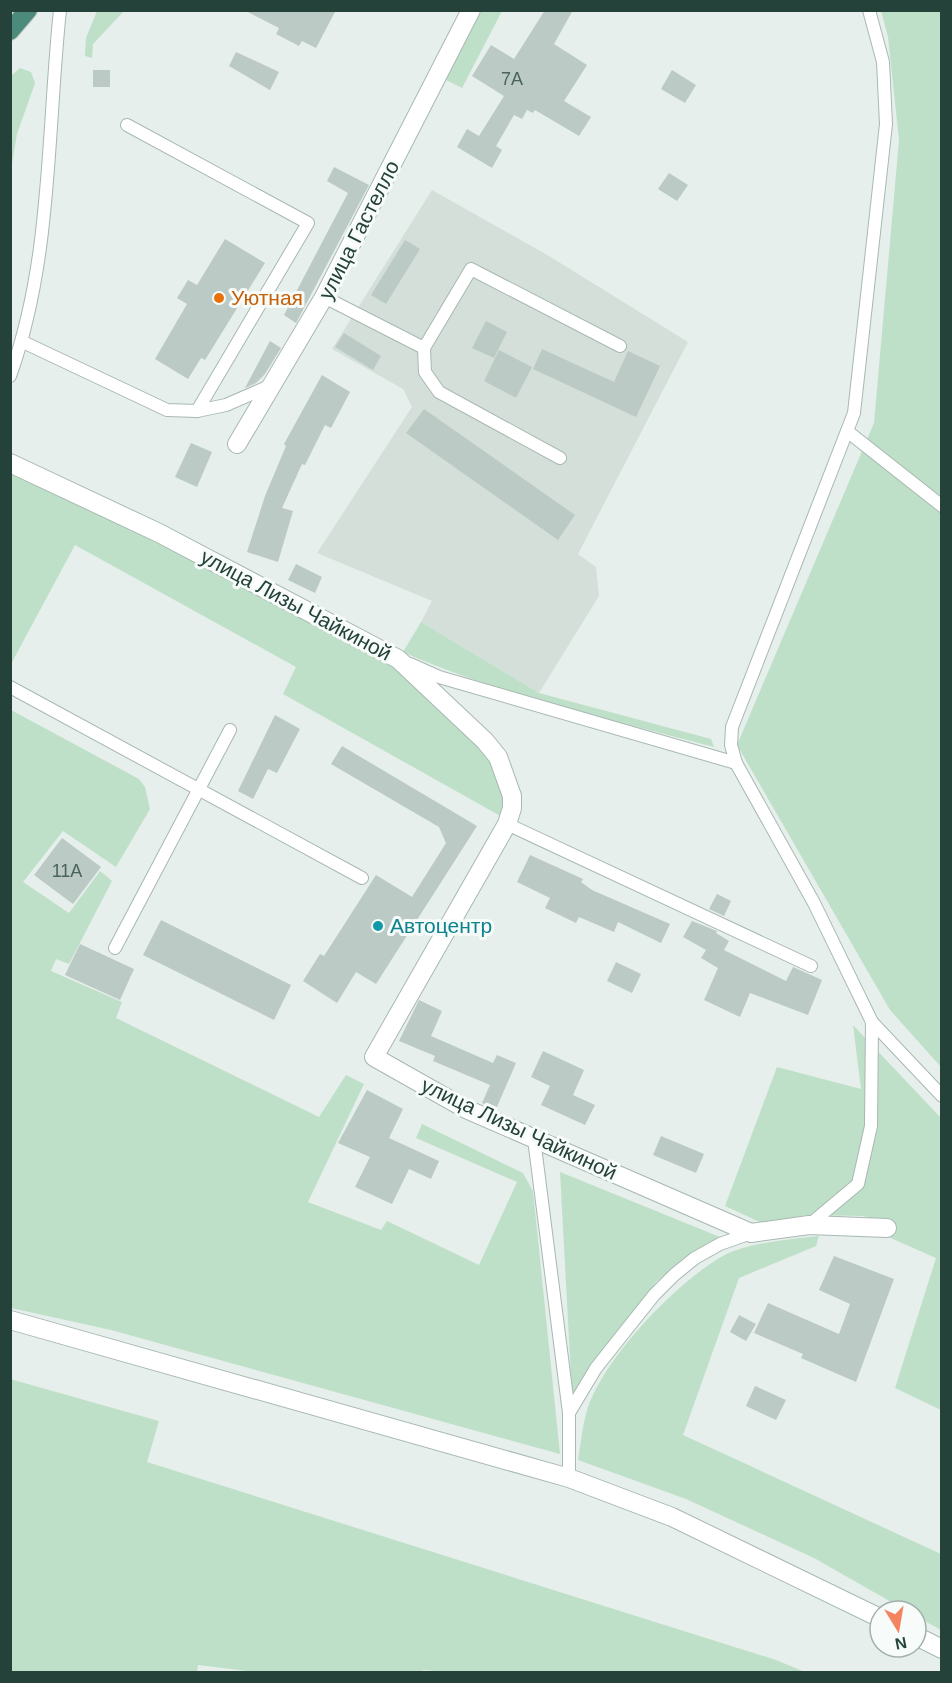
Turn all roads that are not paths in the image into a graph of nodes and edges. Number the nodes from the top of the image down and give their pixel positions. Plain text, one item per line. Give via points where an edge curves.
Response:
1 (28, 10) edge
2 (60, 10) edge
3 (471, 10) edge
4 (869, 10) edge
5 (10, 31) edge
6 (127, 125) dead end
7 (324, 297) junction
8 (23, 342) junction
9 (620, 346) dead end
10 (424, 348) junction
11 (10, 376) edge
12 (273, 384) junction
13 (197, 411) junction
14 (847, 431) junction
15 (237, 444) dead end
16 (560, 458) dead end
17 (10, 463) edge
18 (942, 506) edge
19 (398, 659) junction
20 (10, 687) edge
21 (230, 730) dead end
22 (736, 762) junction
23 (198, 788) junction
24 (507, 824) junction
25 (362, 878) dead end
26 (115, 948) dead end
27 (811, 966) dead end
28 (872, 1022) junction
29 (942, 1096) edge
30 (534, 1139) junction
31 (809, 1225) junction
32 (887, 1228) dead end
33 (751, 1233) junction
34 (10, 1320) edge
35 (569, 1413) junction
36 (569, 1478) junction
37 (868, 1612) edge
38 (928, 1642) edge
39 (942, 1649) edge

1 - 5 highway
2 - 8 lane via 38,276
3 - 7 street, улица Гастелло
4 - 14 lane via 883,62 886,124 855,402
6 - 13 lane via 308,223
7 - 10 lane
7 - 12 street, улица Гастелло
8 - 11 lane
8 - 13 lane via 166,410
9 - 10 lane via 471,269
10 - 16 lane via 425,372 439,392
12 - 13 lane via 226,405
12 - 15 street, улица Гастелло
14 - 18 lane
14 - 22 lane via 732,727 731,745
17 - 19 street, улица Лизы Чайкиной via 159,533
19 - 22 lane via 439,677
19 - 24 street, улица Лизы Чайкиной via 498,757 512,796
20 - 23 lane
21 - 23 lane
22 - 28 lane via 814,903
23 - 25 lane
23 - 26 lane
24 - 27 lane
24 - 30 street, улица Лизы Чайкиной via 375,1058 466,1109
28 - 29 lane
28 - 31 lane via 871,1126 858,1184
30 - 33 street, улица Лизы Чайкиной
30 - 35 lane
31 - 32 street
31 - 33 street
33 - 35 lane via 712,1249 674,1275 608,1352
34 - 36 street
35 - 36 lane
36 - 37 street via 672,1517
38 - 39 street

